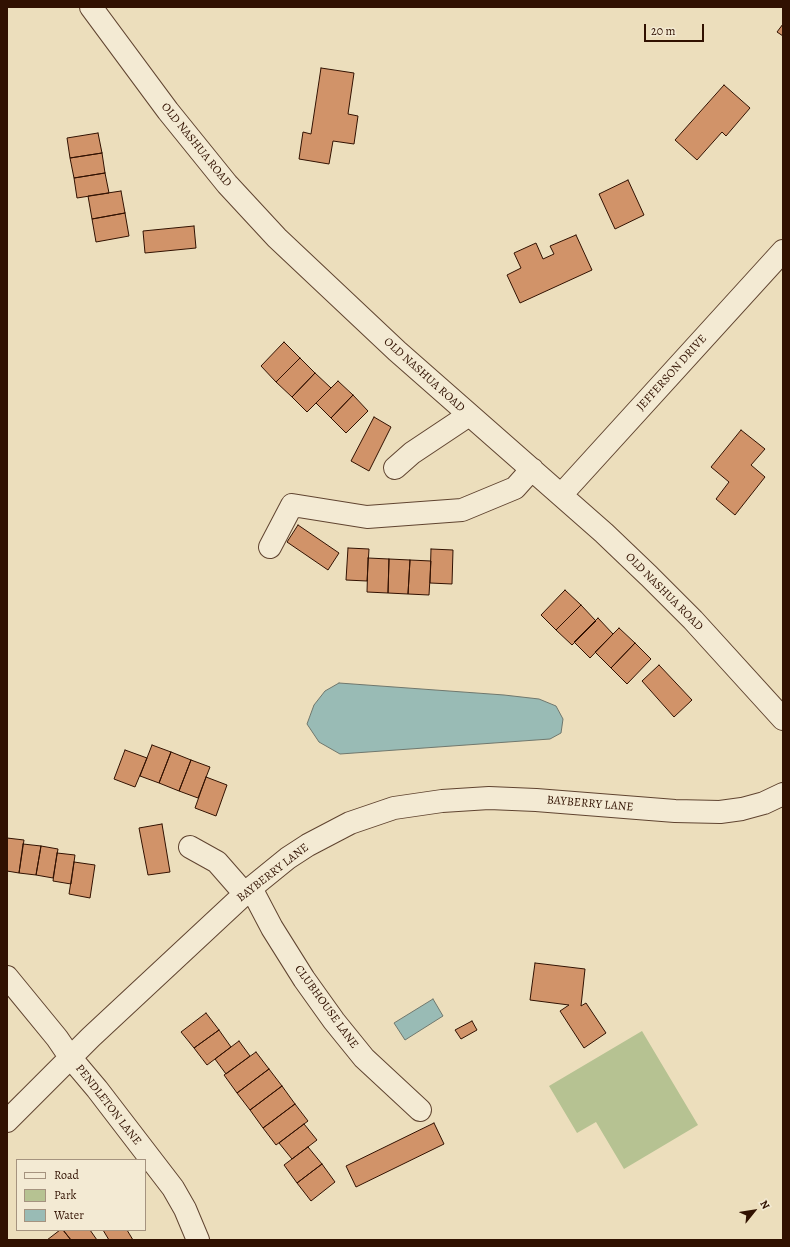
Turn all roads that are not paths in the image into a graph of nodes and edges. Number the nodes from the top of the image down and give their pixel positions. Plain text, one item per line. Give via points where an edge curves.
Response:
1 (91, 7) edge
2 (783, 251) edge
3 (470, 415) junction
4 (395, 468) dead end
5 (532, 469) junction
6 (561, 495) junction
7 (270, 547) dead end
8 (783, 719) edge
9 (783, 794) edge
10 (190, 847) dead end
11 (248, 891) junction
12 (7, 976) edge
13 (70, 1057) junction
14 (420, 1110) dead end
15 (7, 1121) edge
16 (198, 1240) edge

1 - 3 street, OLD NASHUA ROAD via 168,111 227,184 277,238 397,351
2 - 6 street, JEFFERSON DRIVE
3 - 4 street via 412,453
3 - 5 street, OLD NASHUA ROAD
5 - 6 street, OLD NASHUA ROAD
5 - 7 street via 515,488 462,510 367,517 292,505
6 - 8 street, OLD NASHUA ROAD via 650,576
9 - 11 street, BAYBERRY LANE via 757,805 720,812 497,799 442,801 394,808 350,823 308,844
10 - 11 street, CLUBHOUSE LANE via 217,862
11 - 13 street, BAYBERRY LANE
11 - 14 street, CLUBHOUSE LANE via 334,1021 364,1058
12 - 13 street, PENDLETON LANE
13 - 15 street, BAYBERRY LANE
13 - 16 street, PENDLETON LANE via 173,1188

